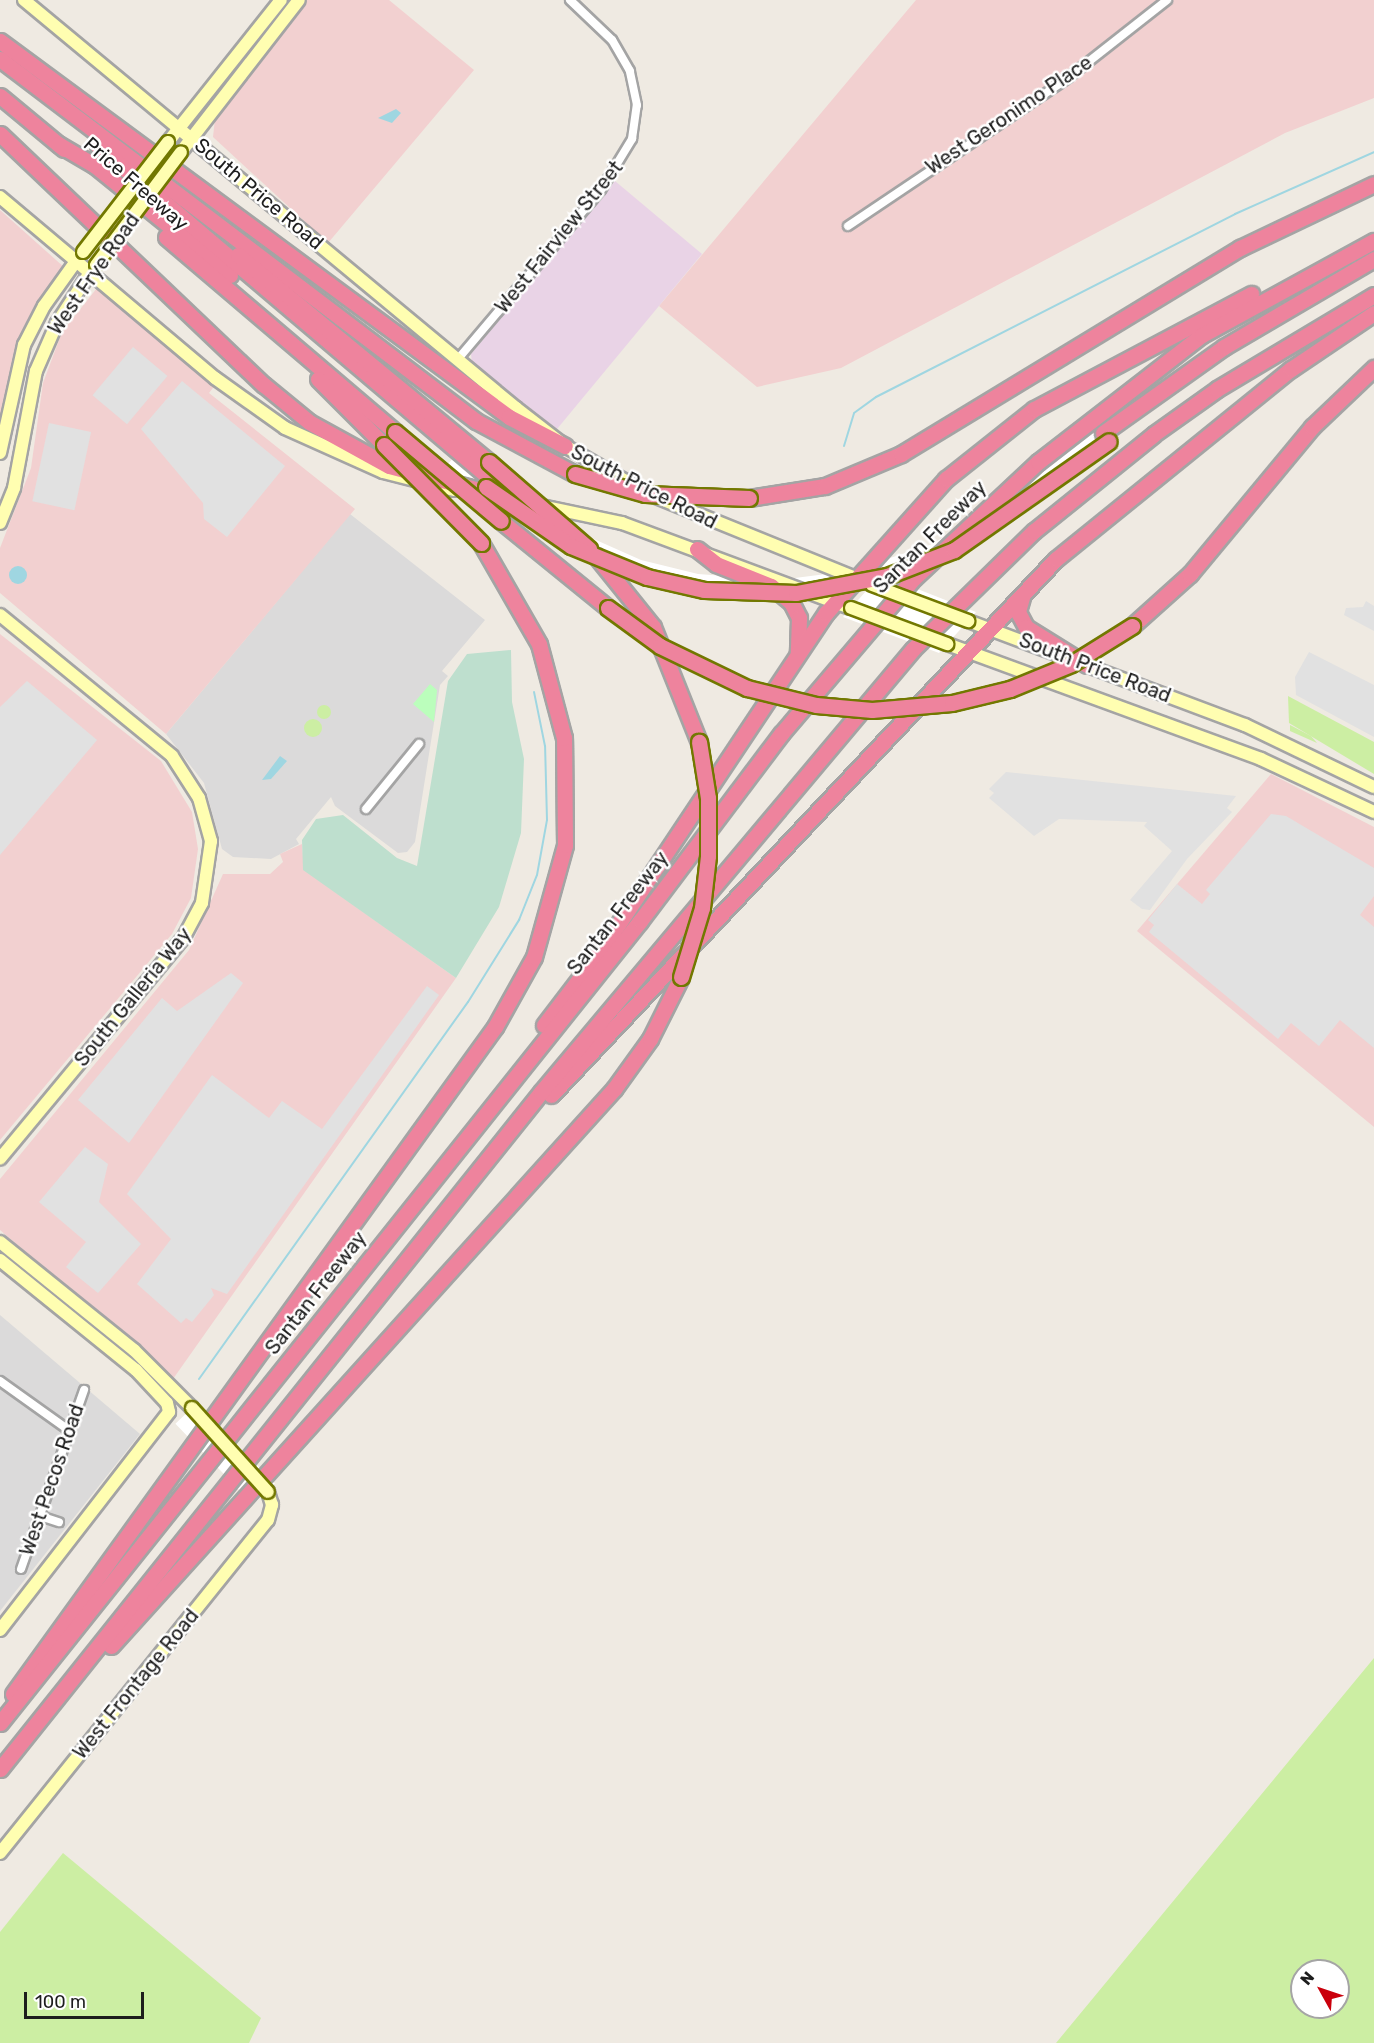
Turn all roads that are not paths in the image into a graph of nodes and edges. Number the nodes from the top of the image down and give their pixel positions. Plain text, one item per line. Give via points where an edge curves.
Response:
1 (24, 0) edge
2 (281, 0) edge
3 (299, 0) edge
4 (570, 0) edge
5 (1167, 0) edge
6 (0, 41) edge
7 (245, 46) junction
8 (257, 55) junction
9 (0, 59) edge
10 (0, 96) edge
11 (76, 121) junction
12 (180, 128) junction
13 (0, 134) edge
14 (192, 138) junction
15 (58, 144) junction
16 (1374, 184) edge
17 (0, 197) edge
18 (848, 226) dead end
19 (1374, 231) edge
20 (1374, 241) edge
21 (1374, 259) edge
22 (75, 263) junction
23 (92, 269) junction
24 (1374, 271) edge
25 (1374, 295) edge
26 (244, 304) junction
27 (1374, 313) edge
28 (458, 359) junction
29 (1374, 368) edge
30 (1106, 437) junction
31 (565, 446) junction
32 (0, 453) edge
33 (490, 484) junction
34 (515, 500) junction
35 (0, 523) edge
36 (697, 549) junction
37 (855, 578) junction
38 (1030, 585) junction
39 (836, 601) junction
40 (0, 615) edge
41 (987, 627) junction
42 (965, 651) junction
43 (797, 656) junction
44 (1087, 665) junction
45 (419, 744) dead end
46 (1374, 787) edge
47 (366, 809) dead end
48 (1374, 812) edge
49 (0, 1159) edge
50 (477, 1174) junction
51 (418, 1197) junction
52 (0, 1242) edge
53 (0, 1260) edge
54 (0, 1382) edge
55 (84, 1390) dead end
56 (192, 1408) junction
57 (169, 1412) junction
58 (70, 1431) junction
59 (40, 1516) junction
60 (59, 1522) dead end
61 (21, 1569) dead end
62 (0, 1630) edge
63 (0, 1713) edge
64 (0, 1723) edge
65 (0, 1768) edge
66 (0, 1781) edge
67 (0, 1853) edge

1 - 12 street, South Price Road
2 - 7 street, West Frye Road
3 - 8 street, West Frye Road
4 - 28 street, West Fairview Street via 616,45 637,105 632,139 618,169
5 - 18 street, West Geronimo Place via 1068,78
6 - 31 highway via 509,417
7 - 8 street
7 - 12 street, West Frye Road
8 - 14 street, West Frye Road
9 - 11 highway, Price Freeway
10 - 15 highway, Price Freeway
11 - 16 highway, bridge via 476,421 575,474 645,494 749,498 825,486 901,454 1231,253
11 - 33 highway via 111,161
11 - 66 highway, bridge via 596,555 653,627 699,742 708,798 708,856 702,908 681,977 650,1040 614,1089 225,1514
12 - 14 street, South Price Road
12 - 22 street, West Frye Road, bridge
13 - 34 highway via 257,379 309,422 389,466
14 - 23 street, West Frye Road, bridge
14 - 28 street, South Price Road
15 - 26 highway, Price Freeway
15 - 33 highway via 94,165
17 - 22 street, South Price Road
19 - 37 highway via 1108,365 1034,409 962,463
20 - 51 highway, Santan Freeway via 1202,335 1038,462 914,578 780,734 640,921
21 - 30 highway via 1224,347
22 - 23 street, South Price Road
22 - 32 street, West Frye Road via 24,345
23 - 34 street, South Price Road via 236,394 301,437 411,481
23 - 35 street, West Frye Road via 57,323 36,372 14,488
24 - 30 highway via 1228,355
25 - 50 highway via 1217,389 1154,434 1034,531 956,603 796,782
26 - 29 highway, bridge via 501,521 668,651 747,688 816,705 872,710 952,703 1010,689 1090,654 1132,626 1190,574 1312,427
26 - 63 highway, bridge via 481,543 539,644 564,738 565,845 534,957 495,1027
27 - 38 highway via 1291,369 1167,466
28 - 31 street, South Price Road
30 - 33 highway, bridge via 948,544 880,570 808,584 725,584 648,569 564,533
31 - 37 street, South Price Road via 680,509
34 - 36 street, South Price Road via 614,520
36 - 39 street, South Price Road
36 - 43 highway via 716,564 771,586 792,602 801,628
37 - 39 highway
37 - 41 street, South Price Road, bridge
38 - 41 highway
38 - 44 highway via 1018,604 1026,627
39 - 42 street, South Price Road, bridge
39 - 43 highway
40 - 49 street, South Galleria Way via 172,756 199,798 211,841 202,903 184,937
41 - 42 highway
41 - 44 street, South Price Road
42 - 48 street, South Price Road via 1268,762
42 - 50 highway via 833,800
43 - 51 highway via 599,952
44 - 46 street, South Price Road via 1270,735
45 - 47 street
50 - 65 highway
51 - 64 highway, Santan Freeway
52 - 56 street via 134,1350
53 - 57 street via 136,1370 166,1402
54 - 58 street
55 - 58 street, West Pecos Road
56 - 57 street
56 - 67 street, West Frontage Road, bridge via 268,1492 271,1514
57 - 62 street
58 - 59 street, West Pecos Road
59 - 60 street
59 - 61 street, West Pecos Road

